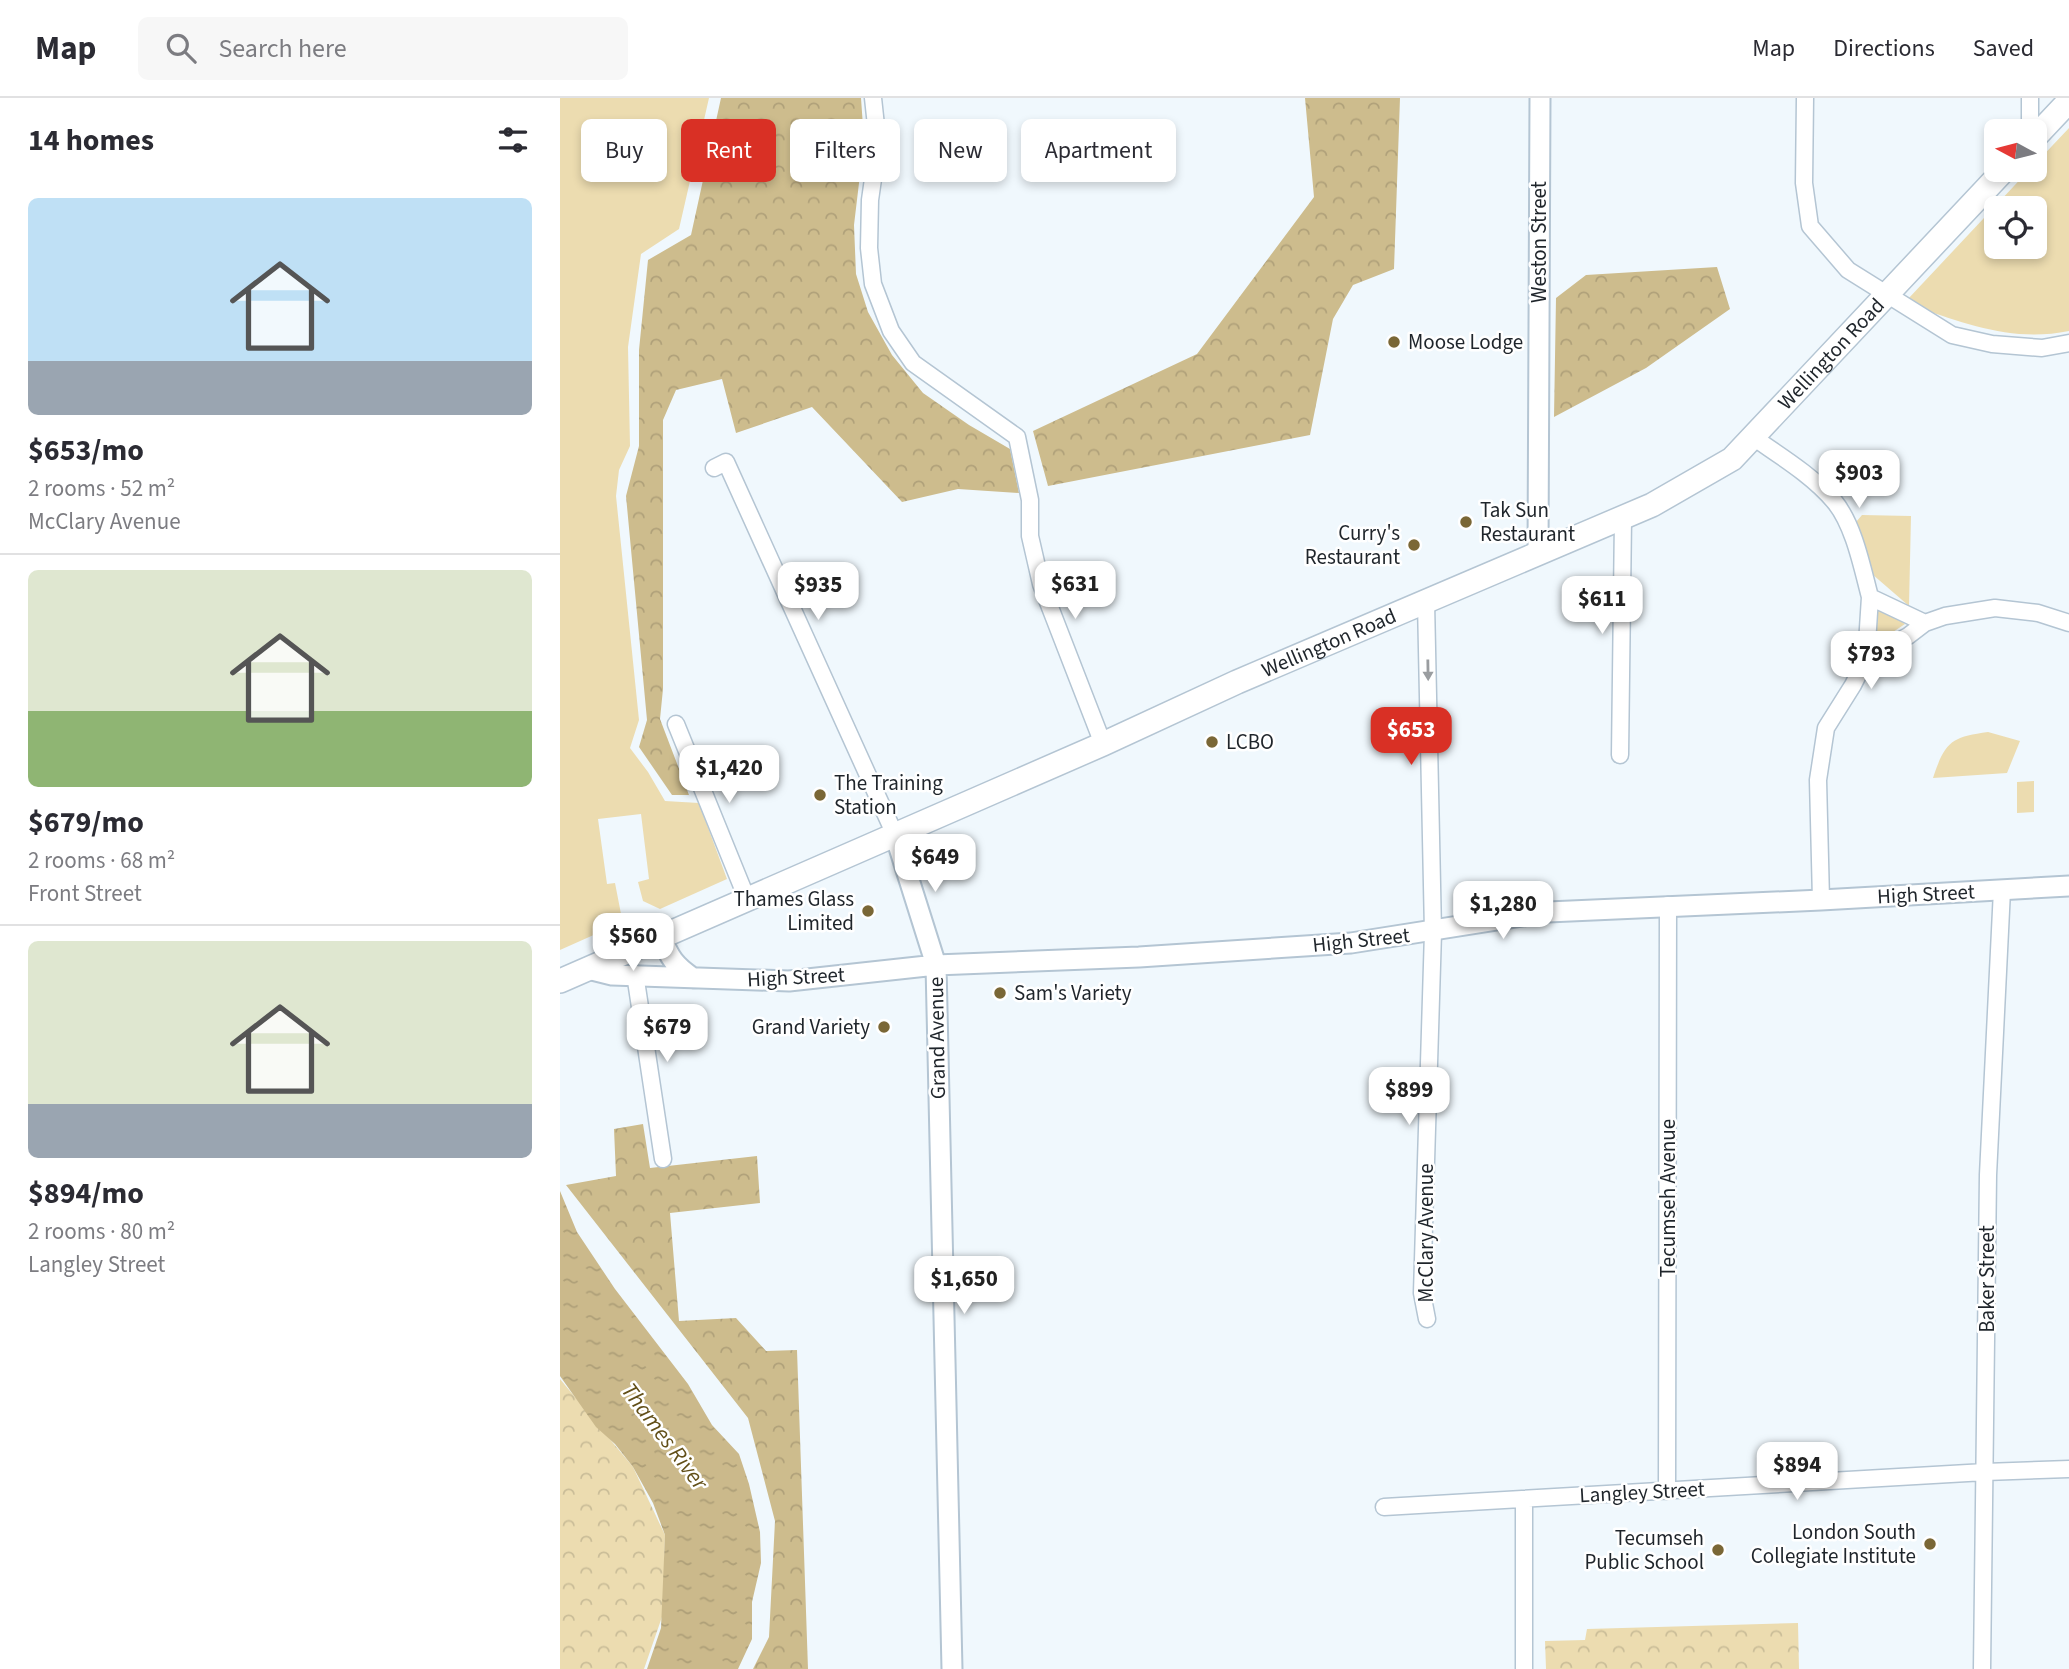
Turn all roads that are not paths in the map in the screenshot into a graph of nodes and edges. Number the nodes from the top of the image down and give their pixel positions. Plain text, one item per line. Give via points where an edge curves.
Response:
1 (873, 98) edge
2 (1540, 98) edge
3 (1805, 98) edge
4 (2030, 98) edge
5 (2069, 101) edge
6 (2030, 119) edge
7 (2048, 123) edge
8 (1993, 182) edge
9 (1887, 294) junction
10 (2069, 343) edge
11 (1753, 437) junction
12 (714, 468) dead end
13 (1623, 518) junction
14 (1538, 554) junction
15 (1870, 597) junction
16 (1426, 602) junction
17 (1925, 623) junction
18 (2069, 623) edge
19 (1866, 659) junction
20 (676, 724) dead end
21 (1103, 744) junction
22 (1620, 755) dead end
23 (895, 835) junction
24 (2069, 886) edge
25 (2002, 890) junction
26 (747, 899) junction
27 (1821, 900) junction
28 (1668, 905) junction
29 (1433, 932) junction
30 (661, 937) junction
31 (936, 965) junction
32 (588, 969) junction
33 (635, 974) junction
34 (694, 978) junction
35 (560, 981) edge
36 (663, 1158) dead end
37 (1427, 1319) dead end
38 (2069, 1469) edge
39 (1985, 1472) junction
40 (1667, 1491) junction
41 (1524, 1499) junction
42 (1384, 1507) dead end
43 (952, 1669) edge
44 (1524, 1669) edge
45 (1982, 1669) edge

1 - 21 street via 878,144 870,200 873,284 891,331 913,363 1017,437 1041,584
2 - 14 street, Weston Street
3 - 9 street via 1804,183 1810,226 1848,270
4 - 6 street
5 - 7 main road
8 - 9 main road, Wellington Road
9 - 10 street via 1952,335 2042,348
9 - 11 main road, Wellington Road
11 - 13 main road, Wellington Road via 1732,459
11 - 15 street via 1798,468 1835,502 1853,537
12 - 23 street, Grand Avenue via 726,462
13 - 14 main road, Wellington Road
13 - 22 street
14 - 16 main road, Wellington Road
15 - 17 street
15 - 19 street
16 - 21 main road, Wellington Road
16 -> 29 street, McClary Avenue
17 - 18 street via 1995,608 2038,613
17 - 19 street
19 - 27 street via 1826,728 1818,780
20 - 26 street
21 - 23 main road, Wellington Road
23 - 26 main road, Wellington Road
23 - 31 street, Grand Avenue
24 - 25 street, High Street
25 - 27 street, High Street
25 - 39 street, Baker Street via 1988,1175
26 - 30 main road, Wellington Road
27 - 28 street, High Street
28 - 29 street, High Street via 1548,912
28 - 40 street, Tecumseh Avenue
29 - 31 street, High Street via 1352,943
29 - 37 street, McClary Avenue via 1422,1293
30 - 32 main road, Wellington Road
30 - 34 street via 677,967
31 - 34 street, High Street via 789,981
31 - 43 street, Grand Avenue
32 - 33 street, High Street
32 - 35 main road, Wellington Road
33 - 34 street, High Street
33 - 36 street
38 - 39 street, Langley Street
39 - 40 street, Langley Street
39 - 45 street, Baker Street
40 - 41 street, Langley Street
41 - 42 street, Langley Street
41 - 44 street

